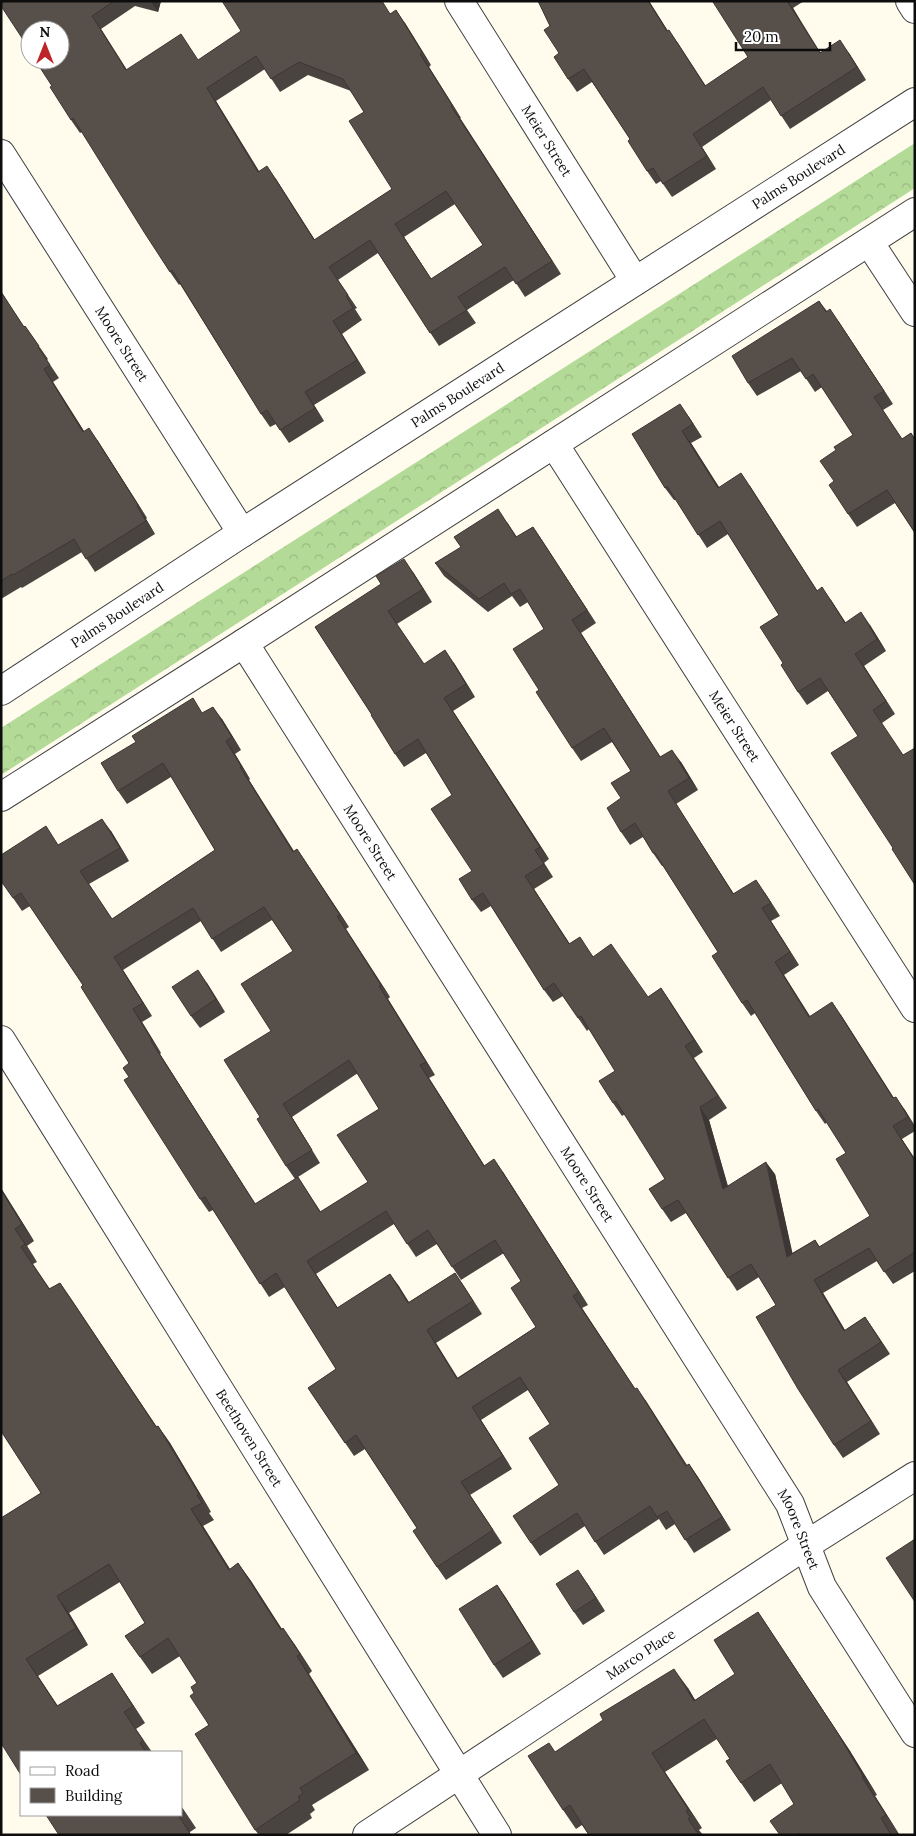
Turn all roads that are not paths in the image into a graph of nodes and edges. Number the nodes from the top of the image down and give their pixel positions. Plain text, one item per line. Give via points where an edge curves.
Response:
1 (459, 1) edge
2 (910, 1) edge
3 (915, 9) edge
4 (915, 102) edge
5 (1, 154) edge
6 (915, 212) edge
7 (869, 242) junction
8 (636, 281) junction
9 (915, 312) edge
10 (554, 444) junction
11 (242, 533) junction
12 (244, 643) junction
13 (1, 691) edge
14 (1, 797) edge
15 (915, 1008) edge
16 (1, 1040) edge
17 (915, 1476) edge
18 (806, 1545) junction
19 (915, 1733) edge
20 (458, 1775) junction
21 (367, 1835) edge
22 (496, 1835) edge

1 - 8 street, Meier Street
2 - 3 street
4 - 8 street, Palms Boulevard
5 - 11 street, Moore Street
6 - 7 street
7 - 9 street
7 - 10 street
8 - 11 street, Palms Boulevard
10 - 12 street
10 - 15 street, Meier Street
11 - 13 street, Palms Boulevard
12 - 14 street
12 - 18 street, Moore Street via 790,1504
16 - 20 street, Beethoven Street
17 - 18 street, Marco Place
18 - 19 street, Moore Street via 822,1587
18 - 20 street, Marco Place
20 - 21 street, Marco Place
20 - 22 street, Beethoven Street

